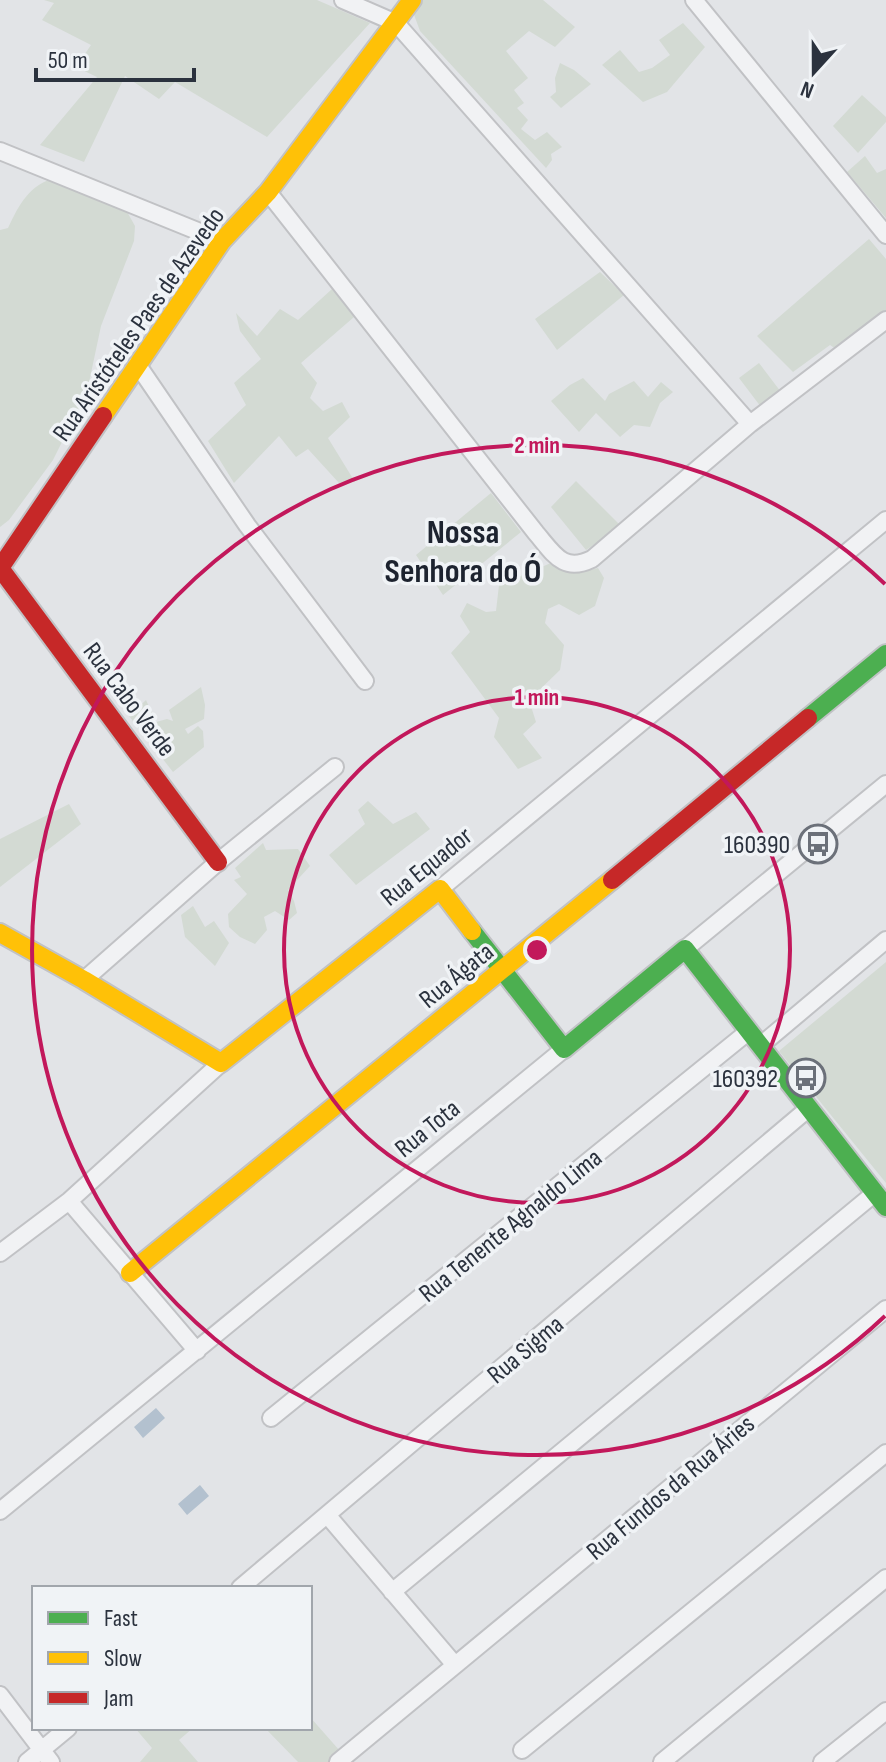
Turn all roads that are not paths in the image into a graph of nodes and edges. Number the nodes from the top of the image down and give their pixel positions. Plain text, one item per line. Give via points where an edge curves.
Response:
1 (343, 0) edge
2 (412, 0) edge
3 (694, 0) edge
4 (396, 23) junction
5 (0, 151) edge
6 (268, 192) junction
7 (886, 235) edge
8 (222, 241) junction
9 (886, 320) edge
10 (137, 364) junction
11 (750, 424) junction
12 (886, 520) edge
13 (0, 568) edge
14 (886, 654) edge
15 (365, 681) dead end
16 (335, 767) dead end
17 (886, 784) edge
18 (218, 862) junction
19 (440, 889) junction
20 (0, 933) edge
21 (886, 940) edge
22 (685, 949) junction
23 (503, 970) junction
24 (84, 980) junction
25 (755, 1038) junction
26 (564, 1049) junction
27 (221, 1063) junction
28 (809, 1108) junction
29 (881, 1200) edge
30 (69, 1201) junction
31 (0, 1253) edge
32 (130, 1273) junction
33 (886, 1309) edge
34 (197, 1351) junction
35 (271, 1418) dead end
36 (886, 1453) edge
37 (0, 1511) edge
38 (328, 1516) junction
39 (886, 1578) edge
40 (242, 1586) edge
41 (392, 1592) junction
42 (455, 1665) junction
43 (0, 1695) edge
44 (886, 1711) edge
45 (66, 1730) edge
46 (522, 1750) dead end
47 (46, 1756) edge
48 (27, 1762) edge
49 (338, 1762) edge
50 (662, 1762) edge
51 (822, 1762) edge

1 - 4 street
2 - 4 street, Rua Aristóteles Paes de Azevedo
3 - 7 street
4 - 6 street, Rua Aristóteles Paes de Azevedo
4 - 11 street
5 - 8 street
6 - 8 street, Rua Aristóteles Paes de Azevedo
6 - 11 street via 566,564 592,559
8 - 10 street, Rua Aristóteles Paes de Azevedo
9 - 11 street
10 - 13 street, Rua Aristóteles Paes de Azevedo
10 - 15 street via 247,525
12 - 19 street, Rua Equador
13 - 18 street, Rua Cabo Verde
14 - 23 street, Rua Ágata
16 - 18 street
17 - 22 street, Rua Tota
18 - 24 street
19 - 23 street
19 - 27 street, Rua Equador
20 - 24 street
21 - 25 street, Rua Tenente Agnaldo Lima
22 - 25 street
22 - 26 street, Rua Tota
23 - 26 street
23 - 32 street, Rua Ágata
24 - 27 street
25 - 28 street
25 - 35 street, Rua Tenente Agnaldo Lima
26 - 34 street, Rua Tota
27 - 30 street, Rua Equador
28 - 29 street
28 - 38 street, Rua Sigma
29 - 41 street
30 - 31 street, Rua Equador
30 - 32 street
32 - 34 street
33 - 42 street, Rua Fundos da Rua Áries
34 - 37 street, Rua Tota
36 - 46 street
38 - 40 street, Rua Sigma
38 - 41 street
39 - 50 street
41 - 42 street
42 - 49 street, Rua Fundos da Rua Áries
43 - 47 street
44 - 51 street
45 - 47 street
47 - 48 street

